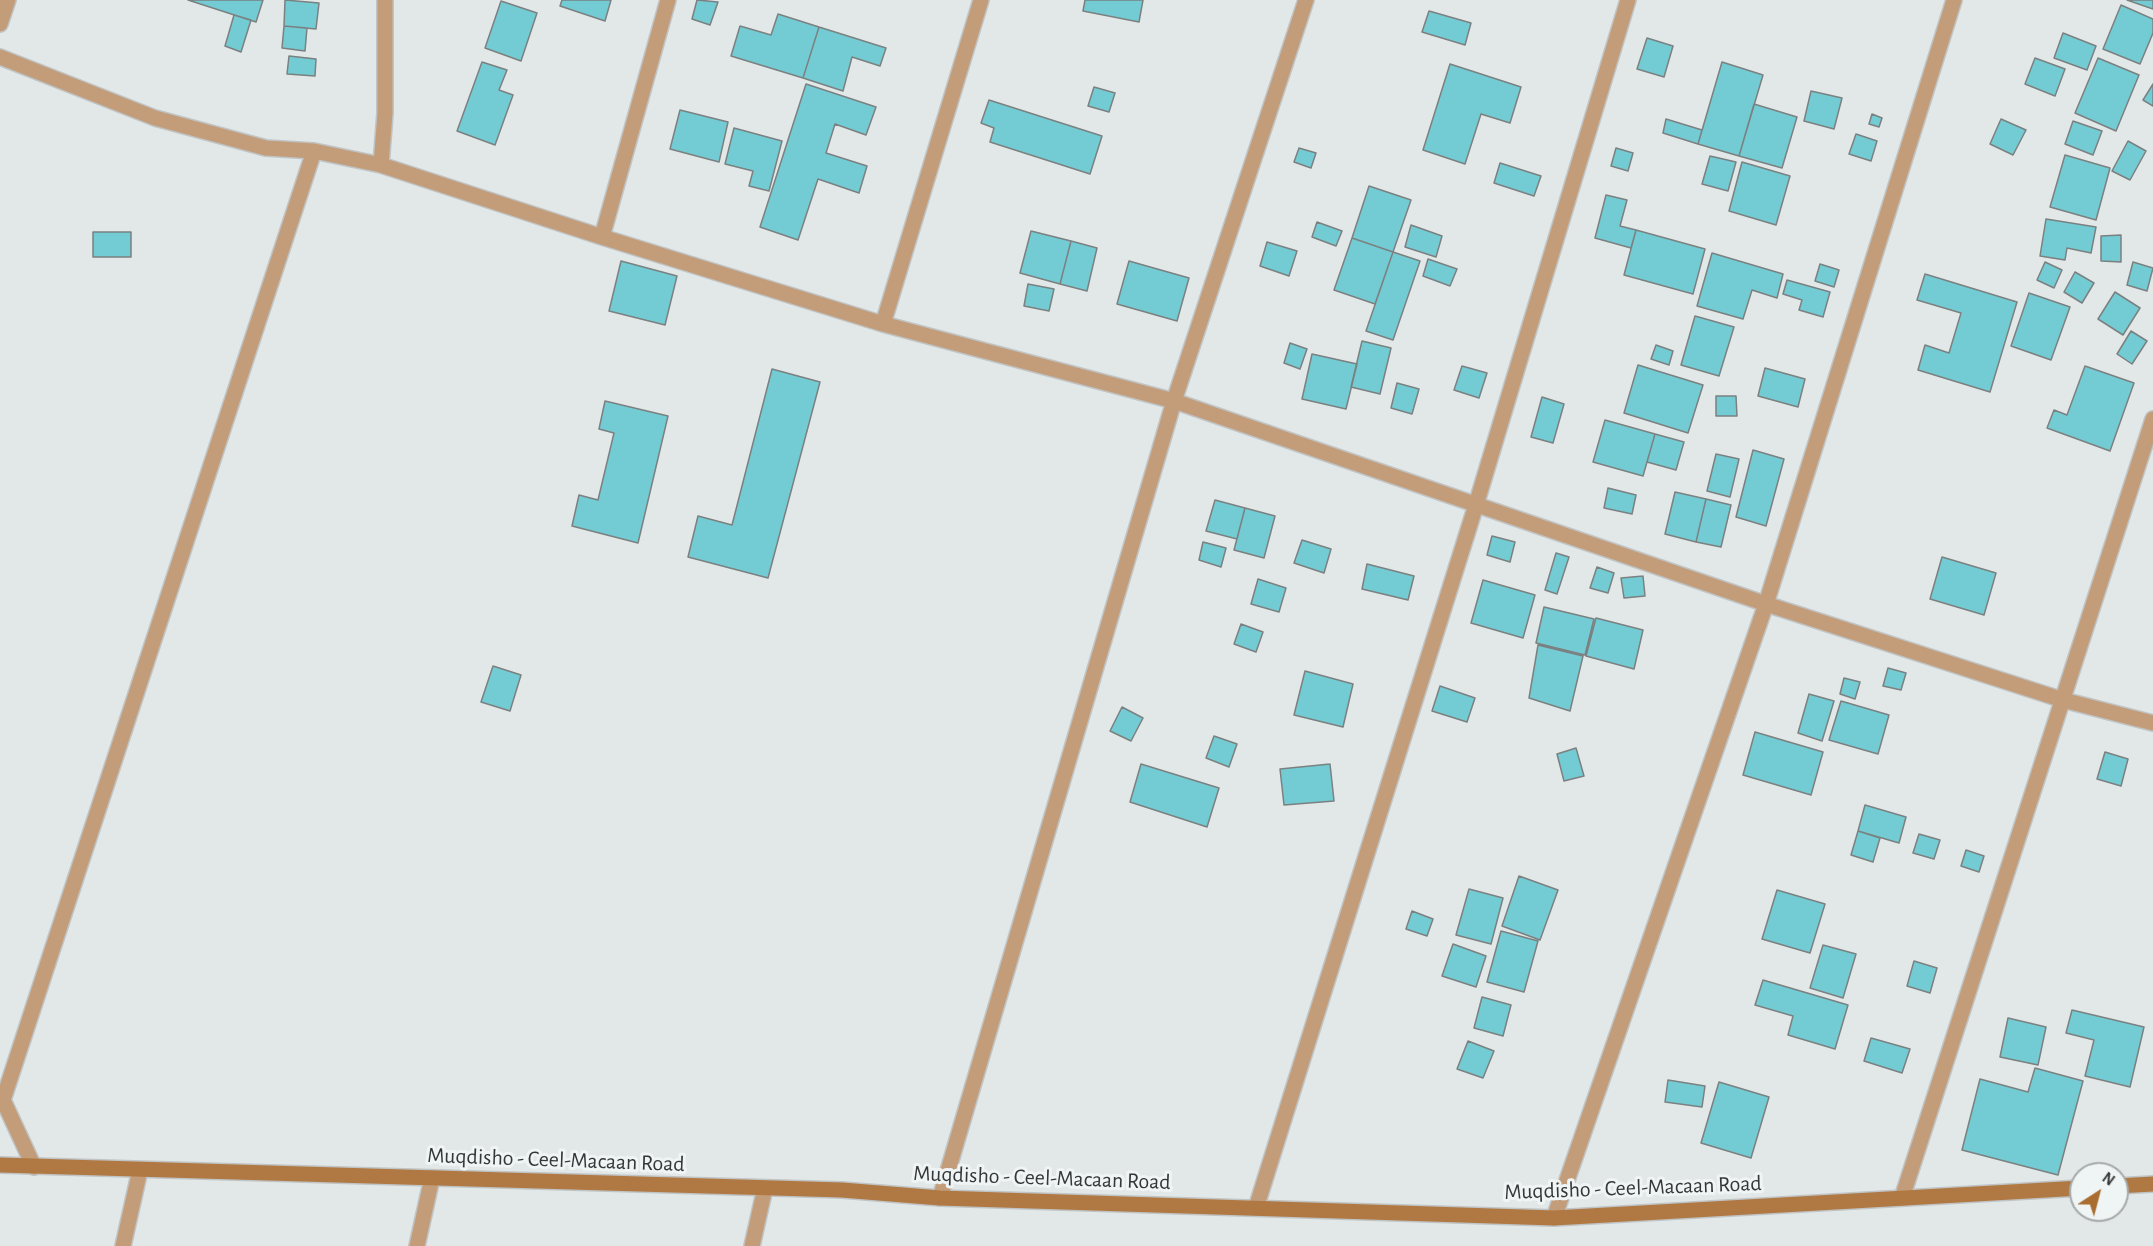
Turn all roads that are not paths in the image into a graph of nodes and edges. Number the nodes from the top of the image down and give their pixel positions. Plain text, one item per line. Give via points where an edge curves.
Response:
1 (8, 0) edge
2 (386, 0) edge
3 (668, 0) edge
4 (981, 0) edge
5 (1306, 0) edge
6 (1628, 0) edge
7 (1954, 0) edge
8 (0, 24) edge
9 (0, 57) edge
10 (314, 151) junction
11 (381, 165) junction
12 (602, 237) junction
13 (883, 324) junction
14 (1174, 401) junction
15 (2153, 419) edge
16 (1476, 504) junction
17 (1766, 604) junction
18 (2063, 700) junction
19 (2153, 723) edge
20 (0, 1165) edge
21 (34, 1167) junction
22 (140, 1170) junction
23 (432, 1178) junction
24 (2153, 1184) edge
25 (2129, 1185) edge
26 (765, 1188) junction
27 (2069, 1189) edge
28 (940, 1198) junction
29 (1902, 1198) junction
30 (1256, 1208) junction
31 (1554, 1218) junction
32 (123, 1246) edge
33 (417, 1246) edge
34 (752, 1246) edge

1 - 8 street
2 - 11 street
3 - 12 street
4 - 13 street
5 - 14 street
6 - 16 street
7 - 17 street
9 - 10 street via 155,118 266,148
10 - 11 street
10 - 21 street via 3,1100
11 - 12 street
12 - 13 street
13 - 14 street
14 - 16 street
14 - 28 street
15 - 18 street
16 - 17 street
16 - 30 street
17 - 18 street
17 - 31 street
18 - 19 street
18 - 29 street
20 - 21 street, Muqdisho - Ceel-Macaan Road
21 - 22 street, Muqdisho - Ceel-Macaan Road
22 - 23 street, Muqdisho - Ceel-Macaan Road
22 - 32 street
23 - 26 street, Muqdisho - Ceel-Macaan Road
23 - 33 street
24 - 25 street
26 - 28 street, Muqdisho - Ceel-Macaan Road
26 - 34 street
27 - 29 street, Muqdisho - Ceel-Macaan Road
28 - 30 street, Muqdisho - Ceel-Macaan Road
29 - 31 street, Muqdisho - Ceel-Macaan Road
30 - 31 street, Muqdisho - Ceel-Macaan Road

